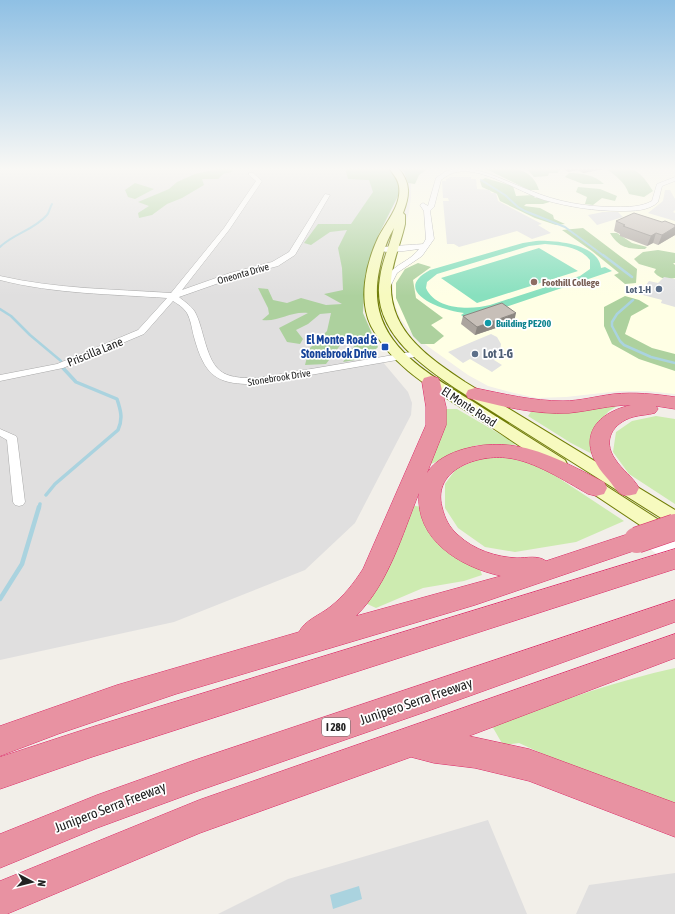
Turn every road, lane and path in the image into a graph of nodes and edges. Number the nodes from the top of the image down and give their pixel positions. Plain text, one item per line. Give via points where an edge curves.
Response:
1 (239, 211) edge
2 (318, 211) edge
3 (427, 211) edge
4 (399, 212) joint
5 (424, 246) junction
6 (380, 248) junction
7 (394, 249) junction
8 (0, 278) edge
9 (385, 293) junction
10 (173, 296) junction
11 (417, 354) junction
12 (401, 357) junction
13 (0, 378) edge
14 (431, 382) junction
15 (475, 394) junction
16 (675, 403) edge
17 (675, 412) edge
18 (0, 432) edge
19 (596, 488) junction
20 (628, 488) junction
21 (19, 502) dead end
22 (675, 518) edge
23 (675, 527) edge
24 (673, 553) edge
25 (594, 554) junction
26 (675, 611) edge
27 (675, 646) edge
28 (282, 648) junction
29 (0, 741) edge
30 (411, 741) junction
31 (0, 773) edge
32 (675, 820) edge
33 (0, 851) edge
34 (0, 899) edge

1 - 10 street, Priscilla Lane
2 - 10 street, Oneonta Drive via 292,253 275,264
3 - 5 street via 430,239
4 - 6 street, El Monte Road
4 - 7 street, El Monte Road via 400,224
5 - 7 street
5 - 9 street via 421,252 392,274 386,284
6 - 7 street
6 - 12 street, El Monte Road via 370,289 371,307 379,328
7 - 9 street, El Monte Road via 387,272
8 - 10 street via 50,288
9 - 11 street, El Monte Road via 386,306 394,327
10 - 12 street, Stonebrook Drive via 192,314 210,369 227,381 258,381
10 - 13 street, Priscilla Lane via 147,327 134,336 60,366
11 - 12 street, Stonebrook Drive
11 - 15 street, El Monte Road
12 - 14 street, El Monte Road
14 - 19 street, El Monte Road
14 - 28 highway via 437,416 433,436 368,585 349,607 335,618
15 - 16 highway via 525,405 550,407 626,400
15 - 20 street, El Monte Road
17 - 20 highway via 634,410 617,416 604,426 600,434 601,452
18 - 21 street via 12,438
19 - 24 street, El Monte Road
19 - 25 highway via 535,458 494,450 467,455 445,465 432,482 429,494 433,519 441,532 463,552 477,559 494,564 529,568
20 - 22 street, El Monte Road
23 - 25 highway, bridge
24 - 31 highway via 499,615
25 - 28 highway via 476,593
26 - 33 highway, Junipero Serra Freeway / I 280 via 117,802
27 - 30 highway
28 - 29 highway via 50,722
30 - 32 highway via 434,748 475,752 522,763
30 - 34 highway via 200,817

